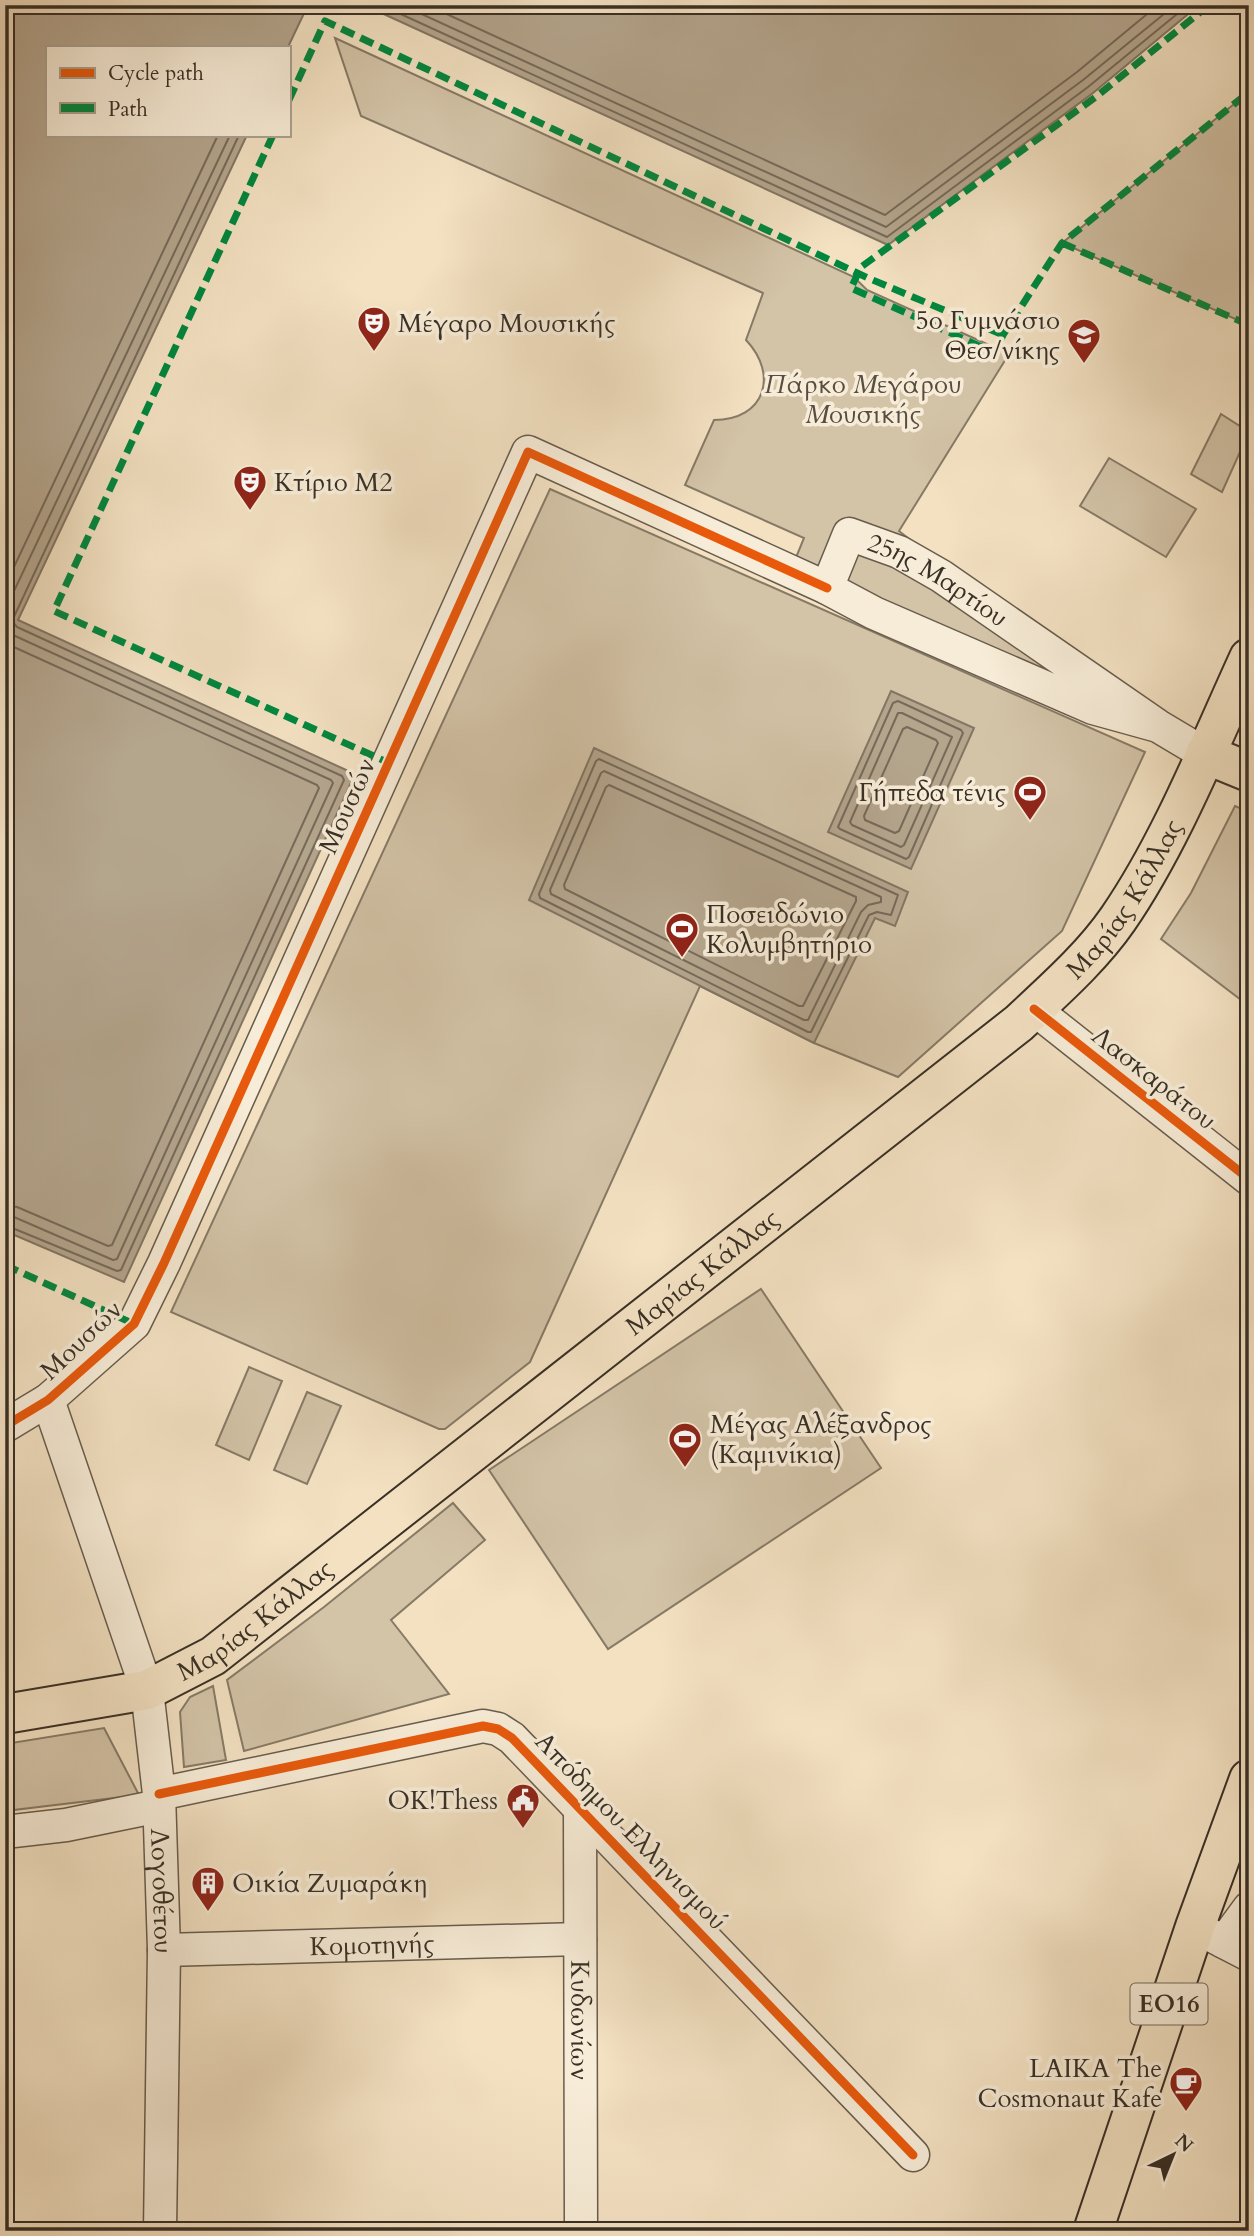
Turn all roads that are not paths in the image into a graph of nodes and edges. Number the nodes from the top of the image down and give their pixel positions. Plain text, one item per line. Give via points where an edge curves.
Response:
1 (827, 589) junction
2 (1249, 658) edge
3 (1158, 726) junction
4 (1205, 754) junction
5 (1249, 772) edge
6 (1034, 1009) junction
7 (1248, 1177) edge
8 (48, 1400) junction
9 (5, 1426) edge
10 (147, 1690) junction
11 (5, 1714) edge
12 (1249, 1779) edge
13 (159, 1800) junction
14 (580, 1808) junction
15 (5, 1832) edge
16 (1249, 1908) edge
17 (580, 1939) junction
18 (1223, 1941) edge
19 (164, 1950) junction
20 (913, 2155) dead end
21 (160, 2231) edge
22 (581, 2231) edge
23 (1093, 2231) edge

1 - 3 street, 25ης Μαρτίου via 1093,708
1 - 3 street, 25ης Μαρτίου via 849,534 899,552
1 - 8 street, Μουσών via 528,452 134,1324
2 - 4 main road, Μαρίας Κάλλας
3 - 4 street, 25ης Μαρτίου
4 - 5 main road, 25ης Μαρτίου
4 - 6 main road, Μαρίας Κάλλας via 1147,873 1117,920
6 - 7 street, Λασκαράτου
6 - 10 main road, Μαρίας Κάλλας via 247,1631 214,1656
8 - 9 street, Μουσών
8 - 10 street, Λογοθέτου
10 - 11 main road, Μαρίας Κάλλας
10 - 13 street, Λογοθέτου
12 - 18 main road, ΕΟ16
13 - 14 street, Απόδημου Ελληνισμού via 483,1726 512,1738
13 - 15 street, Απόδημου Ελληνισμού via 66,1825
13 - 19 street, Λογοθέτου
14 - 17 street, Κυδωνίων
14 - 20 street, Απόδημου Ελληνισμού
16 - 18 street
17 - 19 street, Κομοτηνής
17 - 22 street, Κυδωνίων
18 - 23 main road, ΕΟ16
19 - 21 street, Λογοθέτου

